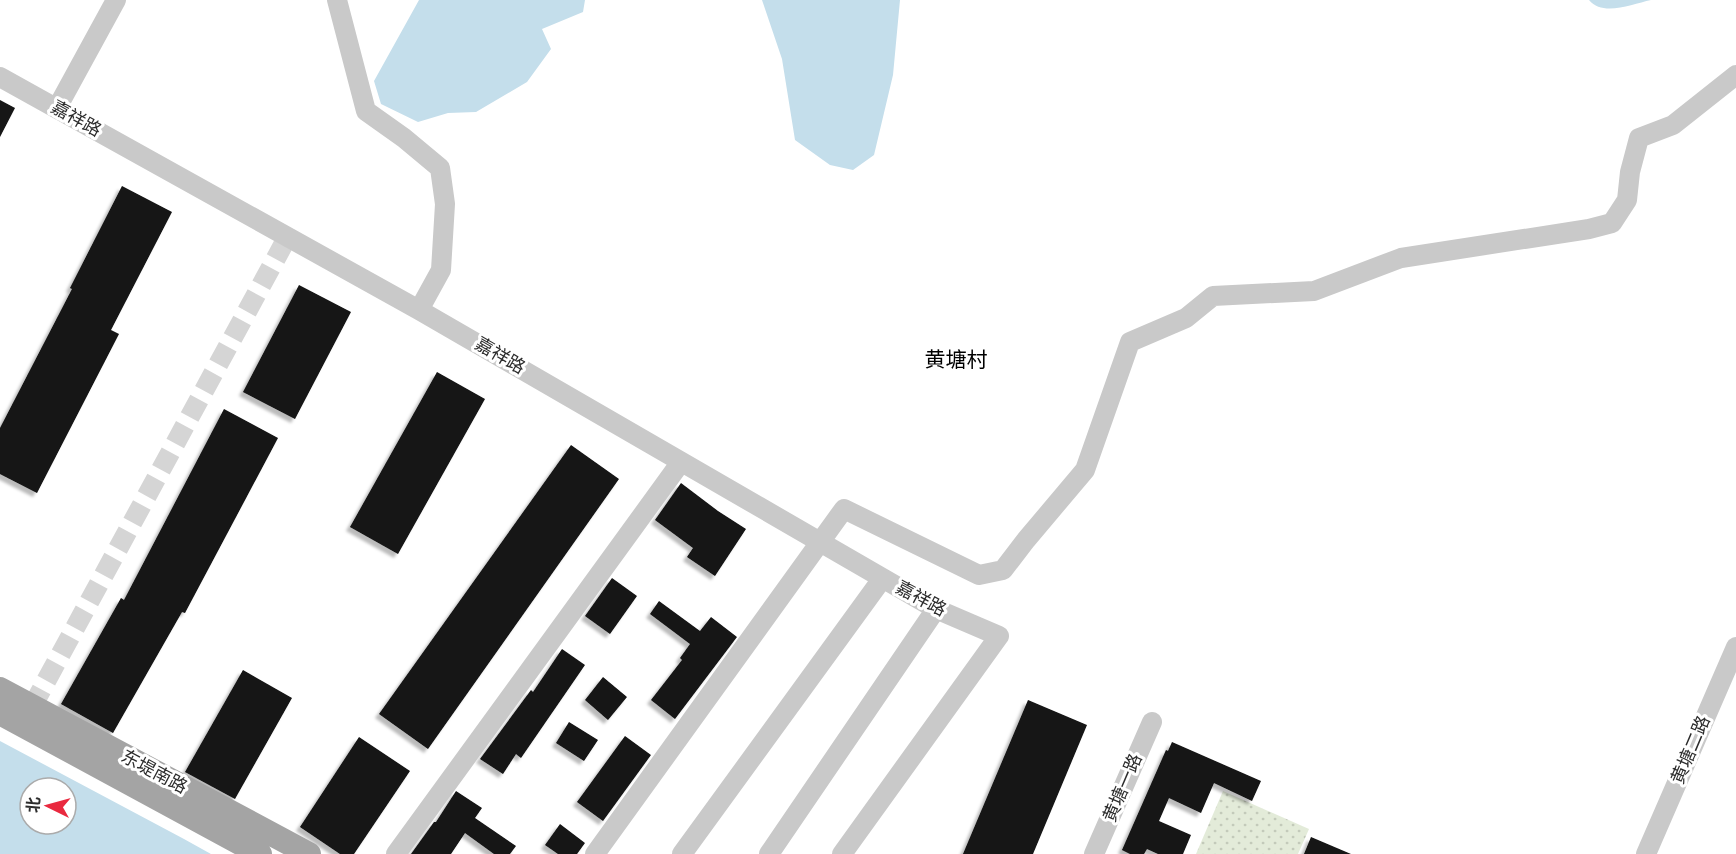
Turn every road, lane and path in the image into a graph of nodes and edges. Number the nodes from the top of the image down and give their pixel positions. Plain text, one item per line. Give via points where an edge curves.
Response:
1 (116, 0) edge
2 (337, 0) edge
3 (1736, 75) edge
4 (0, 77) edge
5 (57, 108) junction
6 (419, 310) junction
7 (681, 462) junction
8 (819, 542) junction
9 (882, 579) junction
10 (936, 609) junction
11 (1736, 647) edge
12 (0, 690) edge
13 (0, 712) edge
14 (1152, 722) dead end
15 (260, 854) edge
16 (309, 854) edge
17 (396, 854) edge
18 (595, 854) edge
19 (682, 854) edge
20 (769, 854) edge
21 (842, 854) edge
22 (1094, 854) edge
23 (1646, 854) edge

1 - 5 street
2 - 6 street via 366,111 440,168 445,204 441,270
3 - 8 street via 1673,125 1639,138 1627,200 1612,223 1401,258 1314,291 1213,296 1186,318 1130,342 1085,470 1003,570 979,575 844,509
4 - 5 street, 嘉祥路
5 - 6 street, 嘉祥路
6 - 7 street, 嘉祥路
7 - 8 street, 嘉祥路
7 - 17 street
8 - 9 street, 嘉祥路
8 - 18 street
9 - 10 street, 嘉祥路
9 - 19 street
10 - 20 street
10 - 21 street, 嘉祥路 via 999,636
11 - 23 street, 黄塘二路
12 - 16 main road, 东堤南路
13 - 15 main road, 东堤南路
14 - 22 street, 黄塘一路

